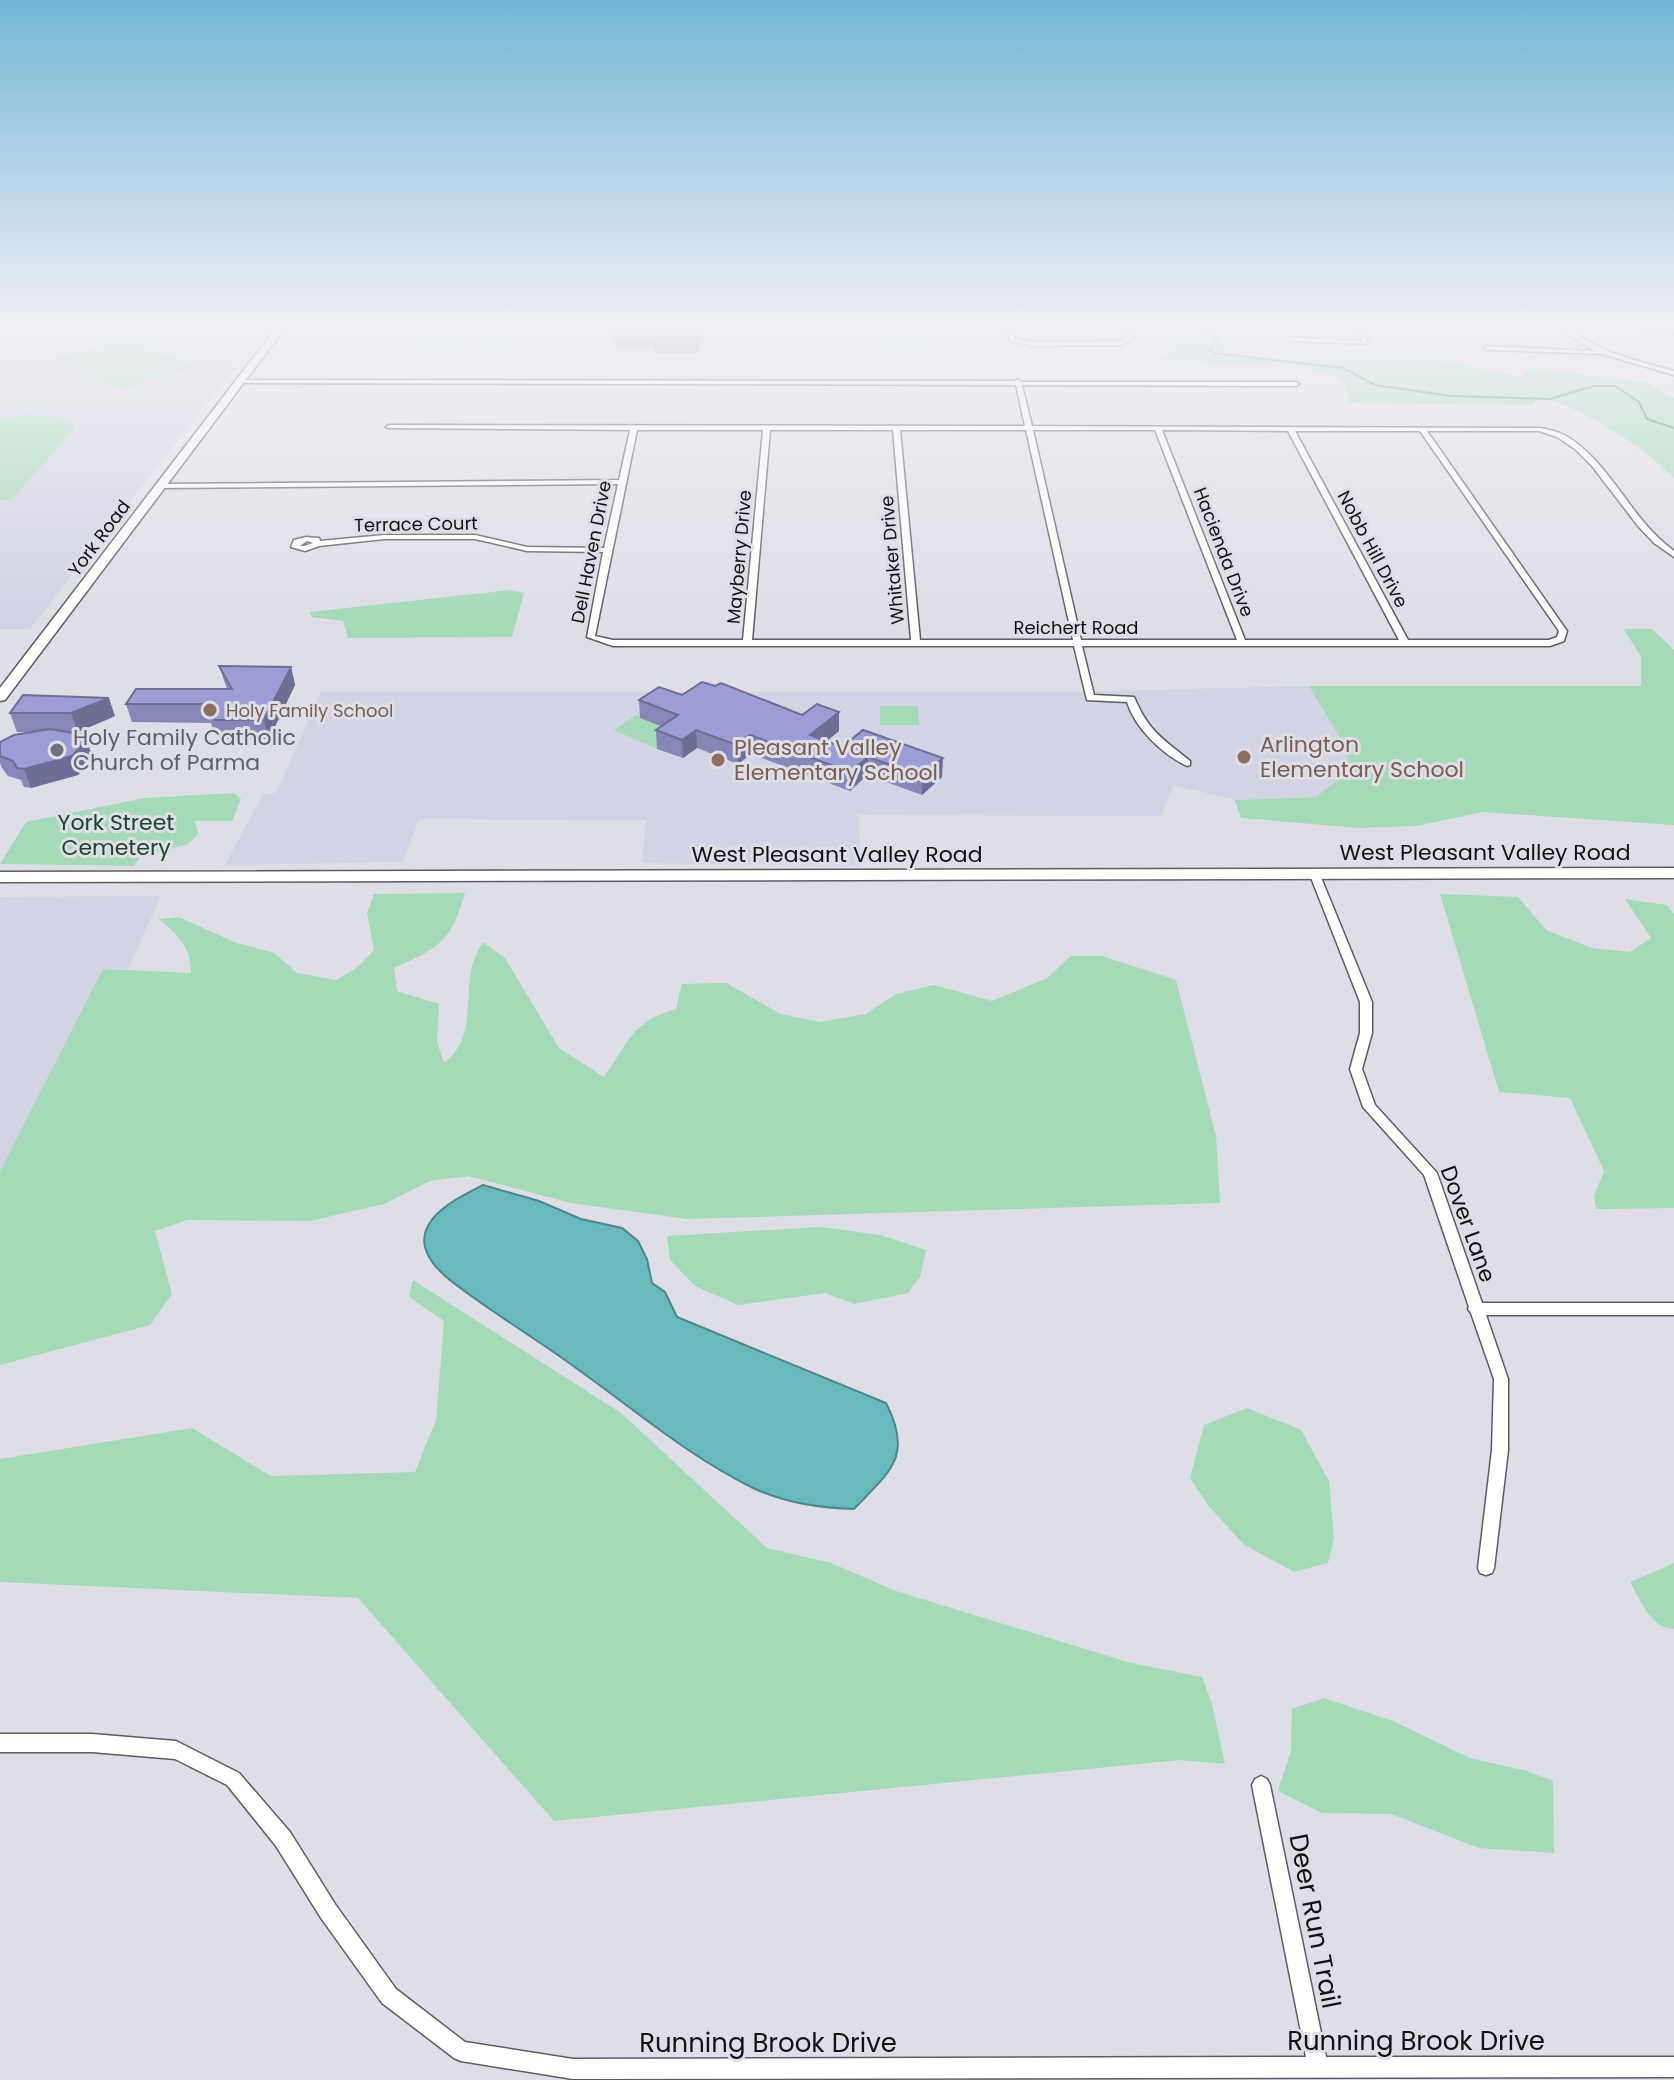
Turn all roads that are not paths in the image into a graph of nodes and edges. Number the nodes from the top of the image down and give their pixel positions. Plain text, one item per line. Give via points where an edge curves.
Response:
1 (210, 421) edge
2 (1027, 421) edge
3 (389, 427) dead end
4 (634, 427) junction
5 (767, 427) junction
6 (896, 427) junction
7 (1029, 428) junction
8 (1158, 428) junction
9 (1290, 428) junction
10 (1421, 428) junction
11 (621, 482) junction
12 (160, 486) junction
13 (1656, 541) junction
14 (1674, 541) edge
15 (317, 544) dead end
16 (609, 550) junction
17 (1674, 555) edge
18 (591, 637) joint
19 (747, 643) junction
20 (916, 643) junction
21 (1077, 643) junction
22 (1242, 643) junction
23 (1405, 643) junction
24 (0, 697) edge
25 (1187, 763) dead end
26 (1674, 873) edge
27 (1315, 875) junction
28 (0, 877) edge
29 (1475, 1309) junction
30 (1674, 1309) edge
31 (1486, 1568) dead end
32 (0, 1743) edge
33 (1261, 1785) dead end
34 (1318, 2067) junction
35 (1674, 2067) edge

1 - 12 main road, York Road
2 - 7 street
3 - 4 street
4 - 5 street
4 - 11 street, Dell Haven Drive
5 - 6 street
5 - 19 street, Mayberry Drive
6 - 7 street
6 - 20 street, Whitaker Drive
7 - 8 street
7 - 21 street
8 - 9 street
8 - 22 street, Hacienda Drive
9 - 10 street
9 - 23 street, Nobb Hill Drive
10 - 13 street via 1552,430 1568,437
10 - 23 street, Reichert Road via 1563,631 1561,639 1550,643
11 - 12 street
11 - 16 street, Dell Haven Drive
12 - 24 main road, York Road
13 - 14 street
13 - 17 street
15 - 16 street, Terrace Court via 384,537 475,537 527,549
16 - 18 street, Dell Haven Drive
18 - 19 street, Reichert Road via 613,643
19 - 20 street, Reichert Road
20 - 21 street, Reichert Road
21 - 22 street, Reichert Road
21 - 25 street via 1090,698 1131,699 1134,715
22 - 23 street, Reichert Road
26 - 27 main road, West Pleasant Valley Road
27 - 28 main road, West Pleasant Valley Road
27 - 29 street, Dover Lane via 1366,1002 1366,1033 1356,1069 1369,1107 1430,1173
29 - 30 street
29 - 31 street, Dover Lane via 1501,1379 1500,1450
32 - 34 street, Running Brook Drive via 176,1750 233,1779 283,1839 389,1996 461,2051 573,2069
33 - 34 street, Deer Run Trail
34 - 35 street, Running Brook Drive

